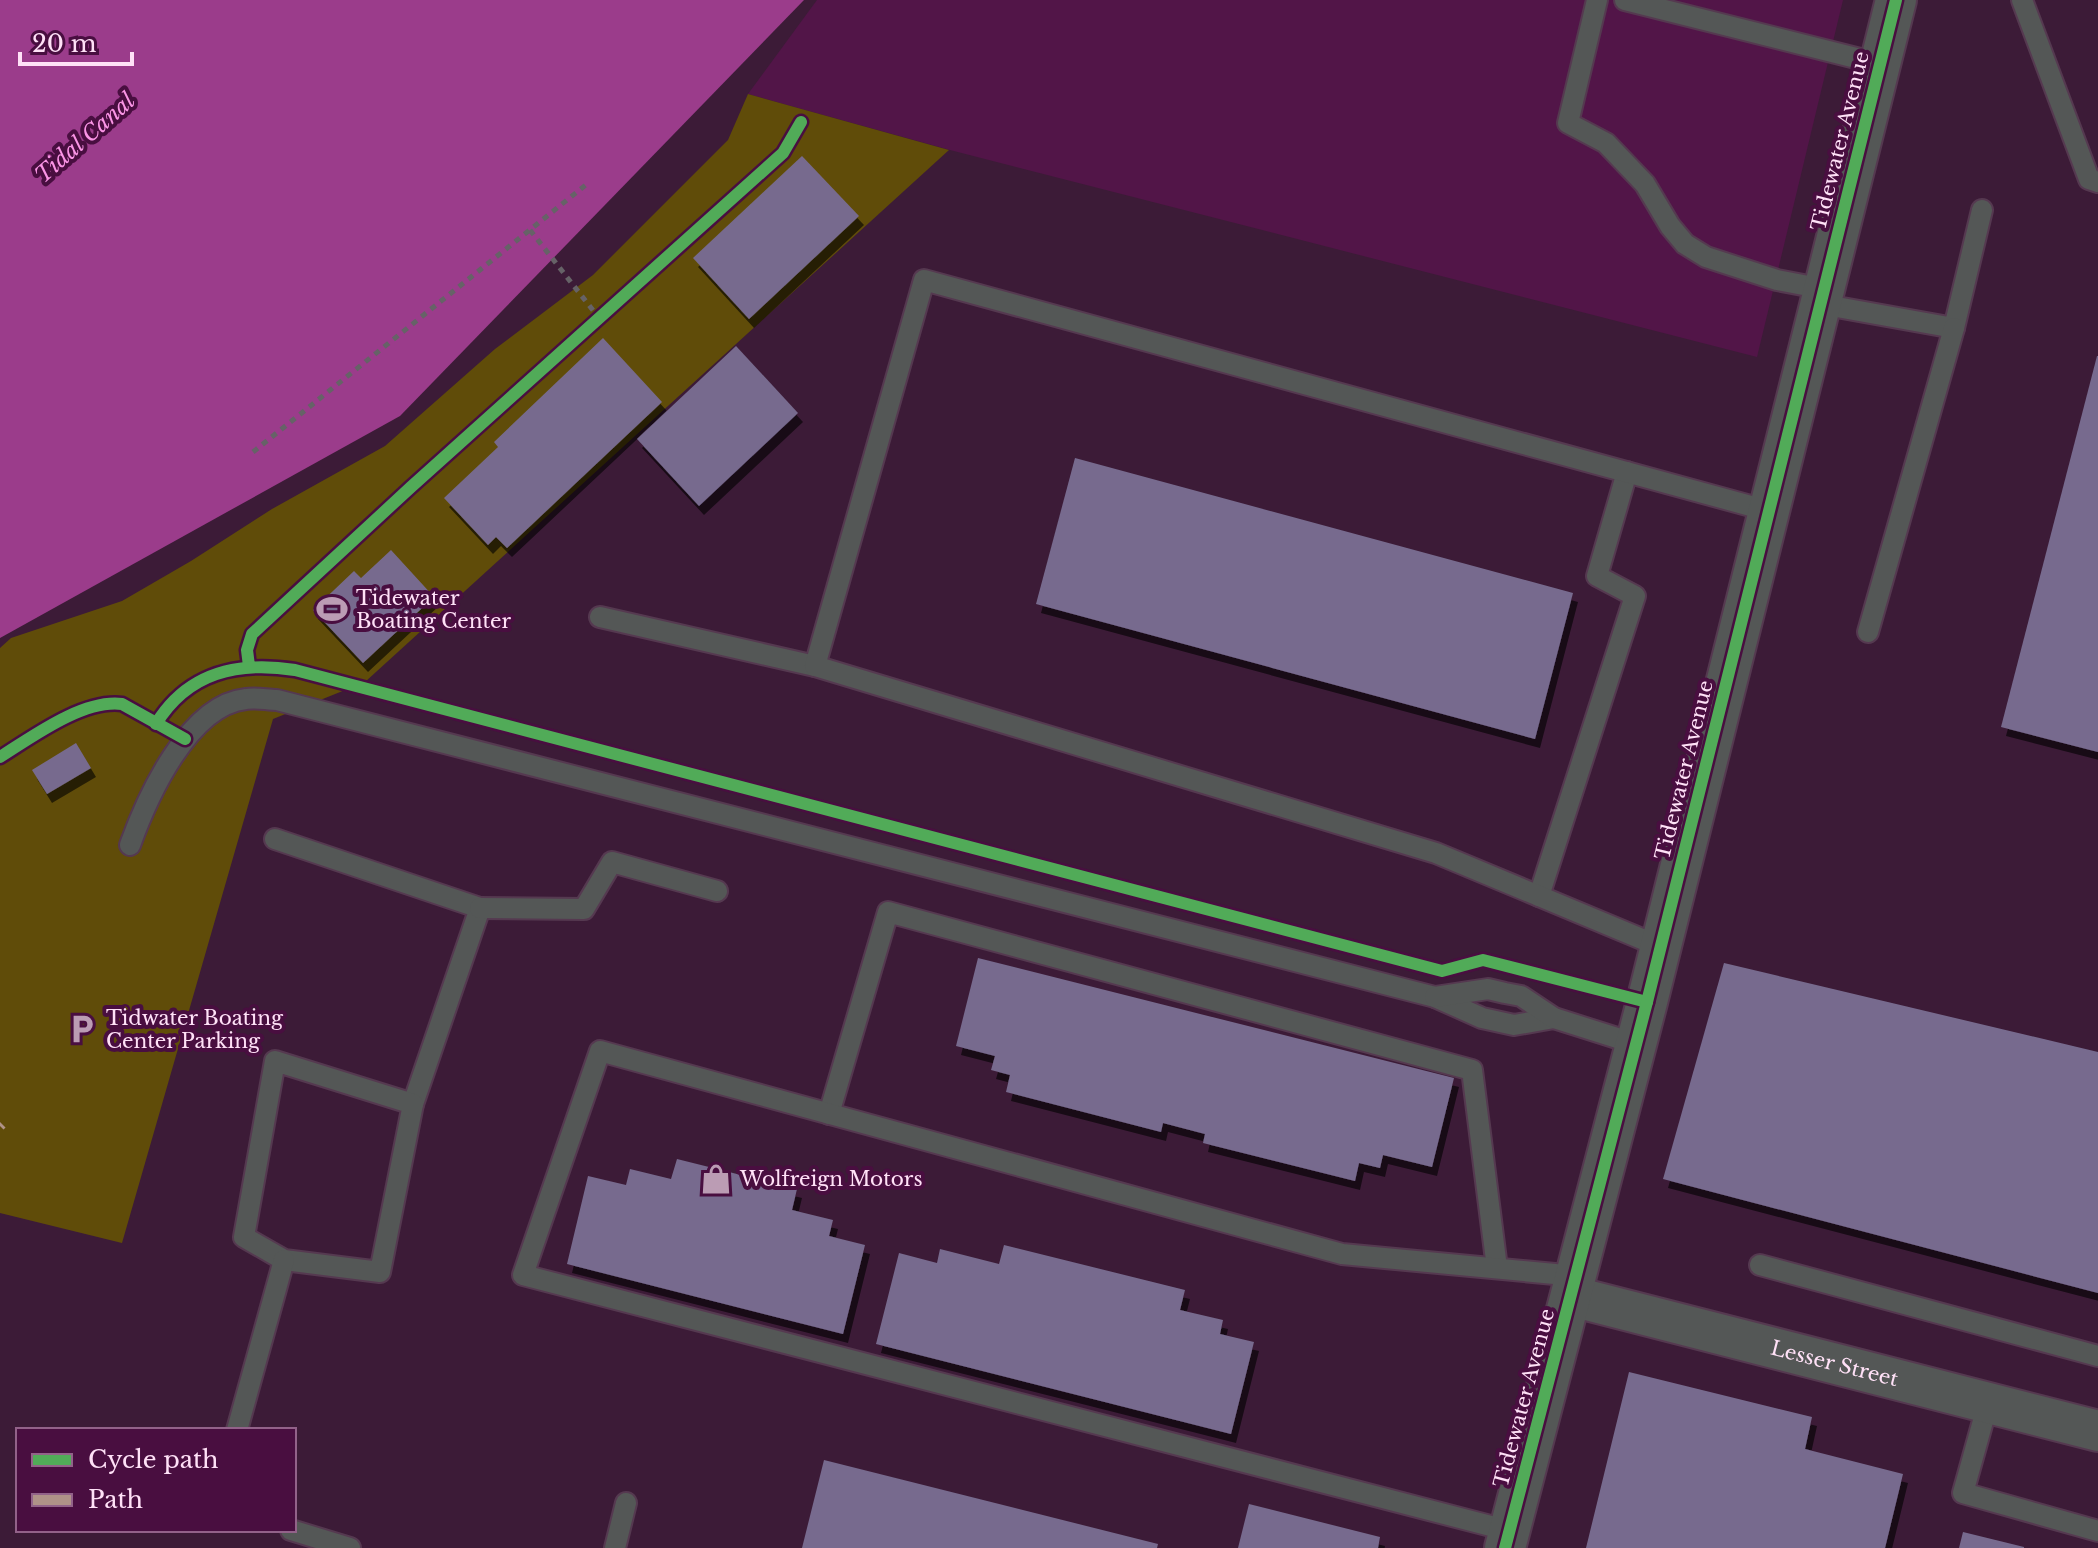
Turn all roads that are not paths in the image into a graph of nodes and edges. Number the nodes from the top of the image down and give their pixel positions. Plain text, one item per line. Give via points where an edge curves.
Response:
1 (1597, 0) edge
2 (1625, 0) edge
3 (1896, 0) edge
4 (2022, 0) edge
5 (1880, 64) junction
6 (2098, 182) edge
7 (1982, 210) dead end
8 (1822, 297) junction
9 (1954, 328) junction
10 (1627, 472) junction
11 (1769, 511) junction
12 (600, 617) dead end
13 (1868, 632) dead end
14 (815, 666) junction
15 (275, 839) dead end
16 (130, 845) dead end
17 (717, 891) dead end
18 (1539, 896) junction
19 (480, 908) junction
20 (1661, 947) junction
21 (1435, 997) junction
22 (1554, 1018) junction
23 (1636, 1044) junction
24 (413, 1104) junction
25 (829, 1114) junction
26 (284, 1260) junction
27 (1760, 1265) dead end
28 (1497, 1268) junction
29 (1574, 1286) junction
30 (2098, 1356) edge
31 (1988, 1403) junction
32 (238, 1428) edge
33 (2098, 1431) edge
34 (626, 1503) dead end
35 (2098, 1531) edge
36 (296, 1532) edge
37 (1508, 1539) edge
38 (350, 1548) edge
39 (615, 1548) edge

1 - 8 lane via 1568,123 1606,143 1645,184 1685,244 1706,257
2 - 5 lane
3 - 5 street, Tidewater Avenue
4 - 6 lane via 2089,179
5 - 8 street, Tidewater Avenue
7 - 9 lane
8 - 9 lane
8 - 11 street, Tidewater Avenue
9 - 13 lane
10 - 11 lane
10 - 14 lane via 924,280
10 - 18 lane via 1597,576 1635,596
11 - 20 street, Tidewater Avenue
12 - 14 lane
14 - 18 lane via 1436,853
15 - 19 lane
16 - 21 lane via 143,808 193,728 218,709 244,699 277,700
17 - 19 lane via 612,862 584,909
18 - 20 lane
19 - 24 lane
20 - 23 street, Tidewater Avenue
21 - 22 lane via 1482,1018 1514,1025
21 - 22 lane via 1488,989 1521,996
22 - 23 lane
23 - 29 street, Tidewater Avenue
24 - 26 lane via 380,1272
24 - 26 lane via 275,1061 244,1237
25 - 28 lane via 1342,1254
25 - 28 lane via 888,912 1472,1070
25 - 37 lane via 600,1051 523,1275
26 - 32 lane
27 - 30 lane
28 - 29 lane
29 - 31 street, Lesser Street
29 - 37 street, Tidewater Avenue
31 - 33 street, Lesser Street
31 - 35 lane via 1963,1493
34 - 39 lane
36 - 38 lane

